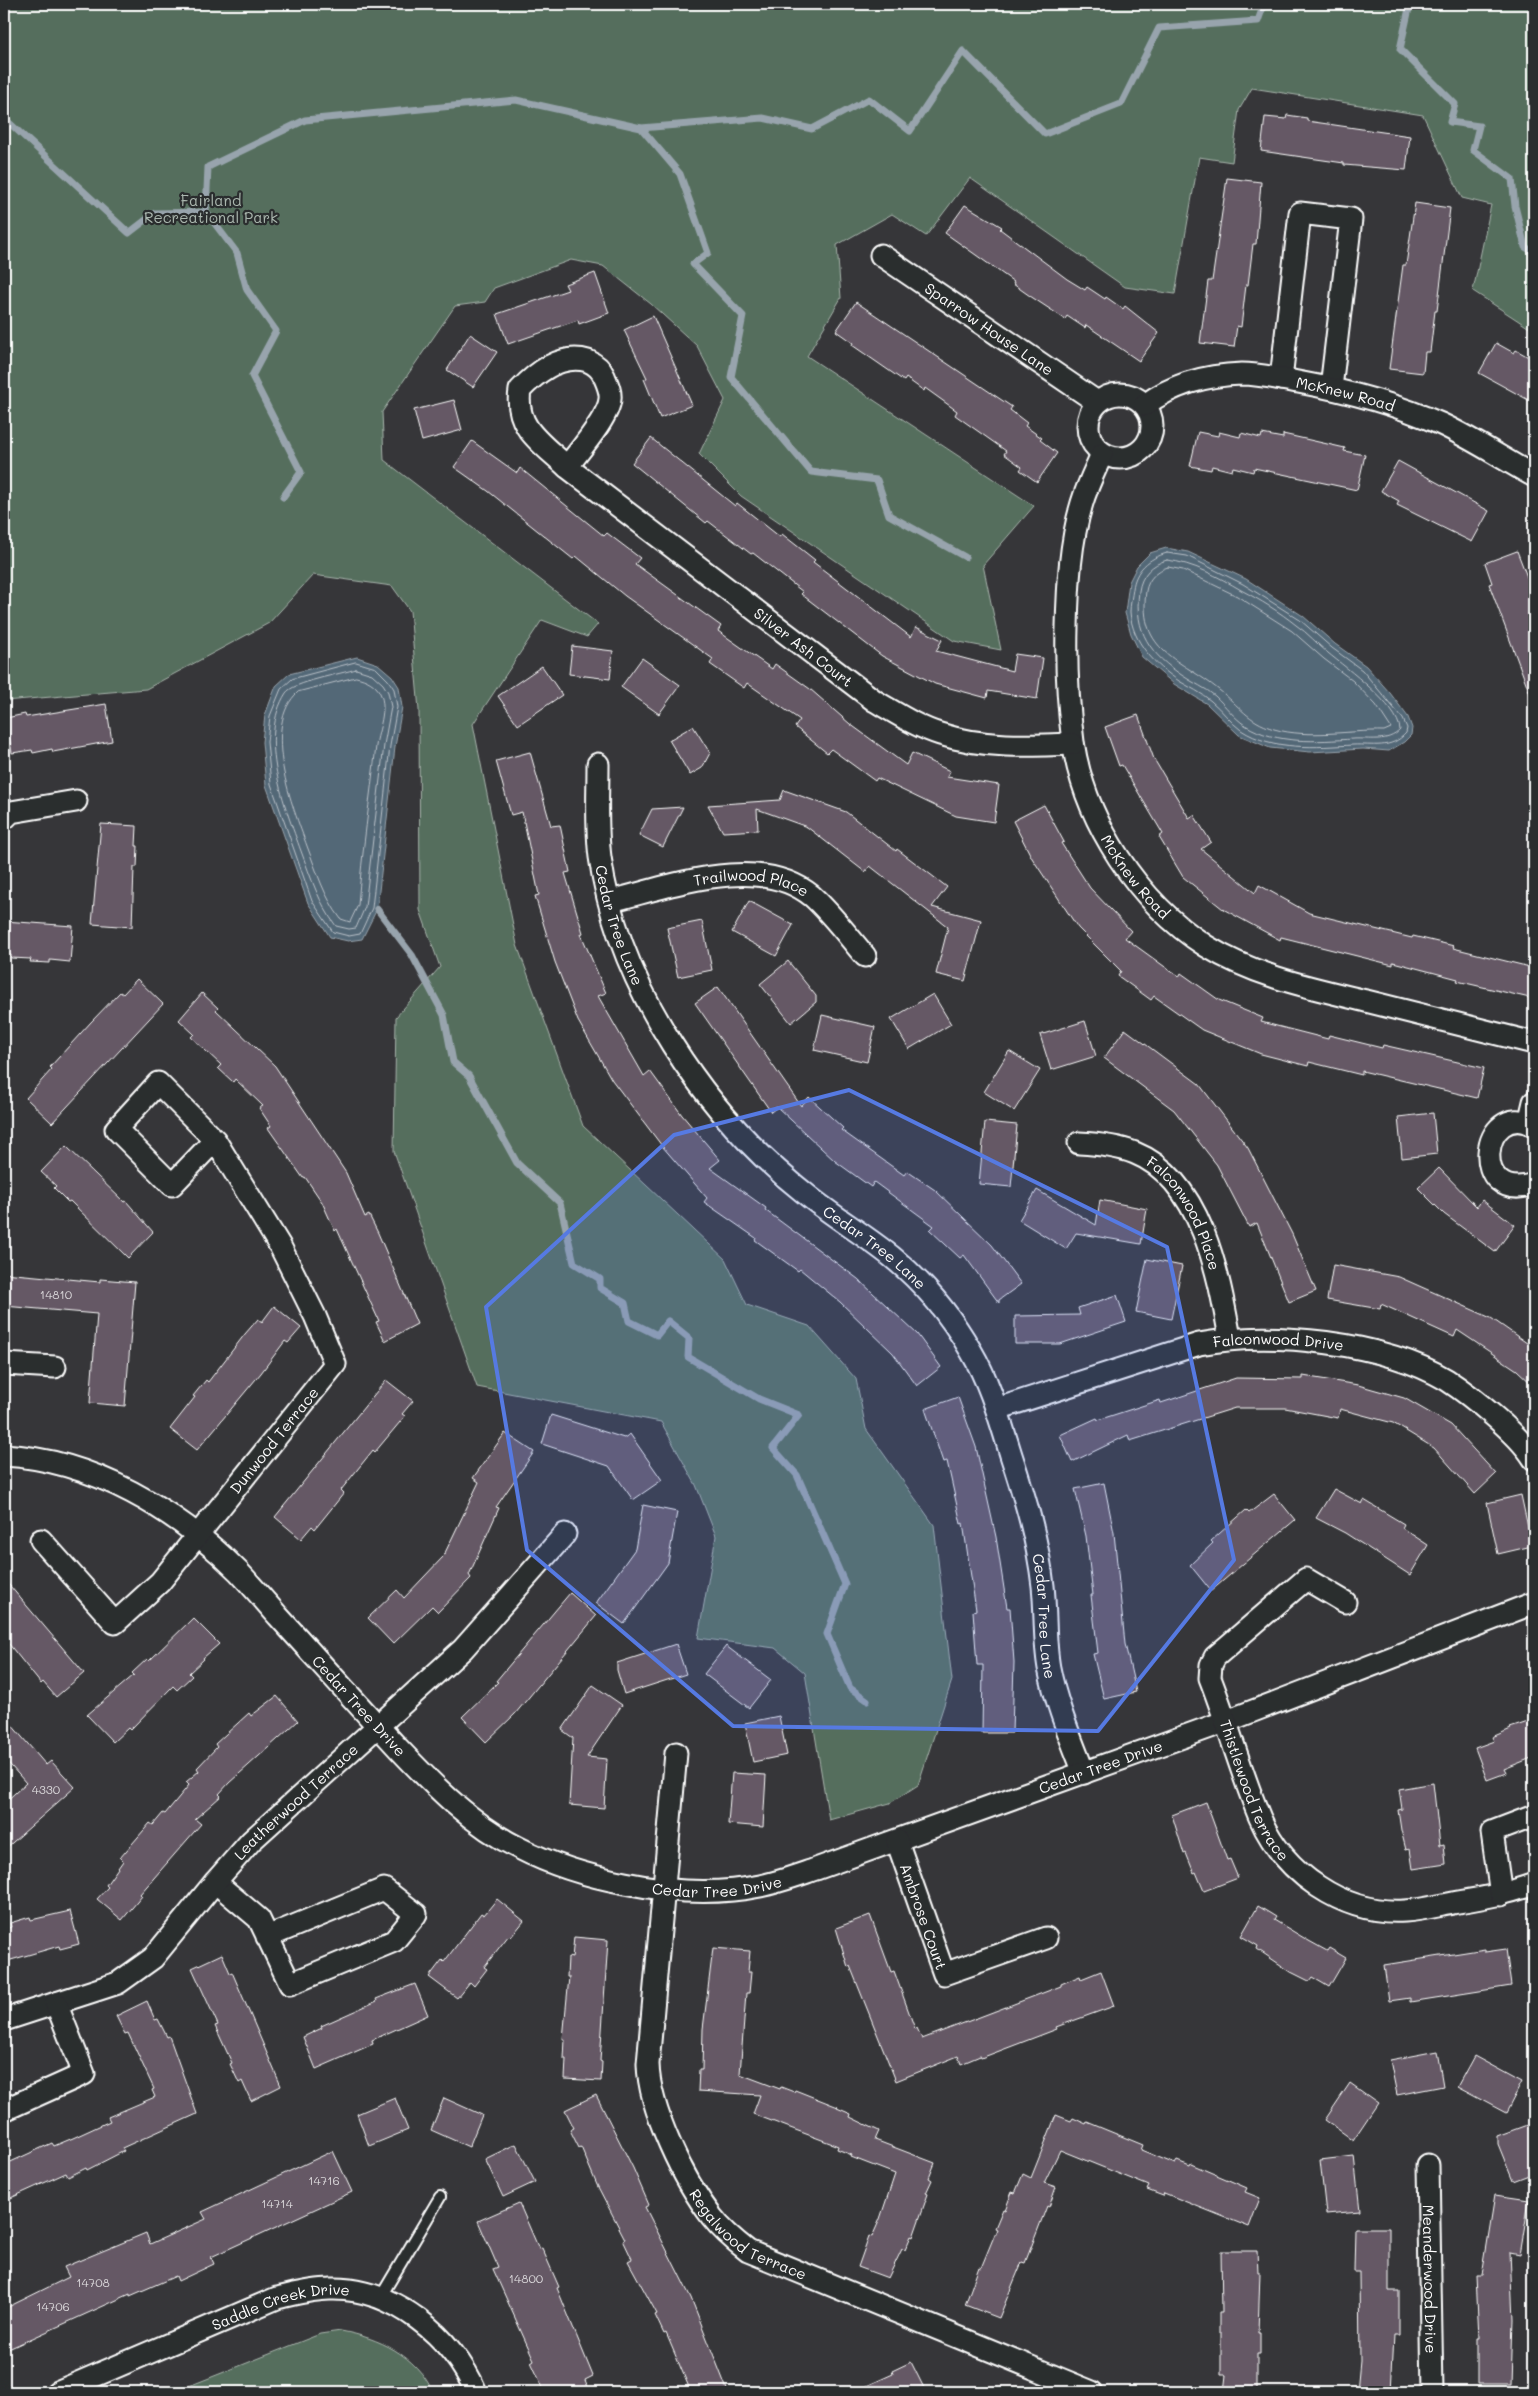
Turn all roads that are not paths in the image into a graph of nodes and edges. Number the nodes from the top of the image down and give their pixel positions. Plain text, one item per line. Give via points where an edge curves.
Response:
1 (881, 255) dead end
2 (1281, 379) junction
3 (1332, 388) junction
4 (1097, 402) junction
5 (1145, 405) junction
6 (1102, 454) junction
7 (567, 468) junction
8 (1534, 476) edge
9 (1073, 744) junction
10 (598, 764) dead end
11 (76, 801) dead end
12 (4, 819) edge
13 (610, 901) junction
14 (865, 956) dead end
15 (1534, 1043) edge
16 (1534, 1102) edge
17 (1532, 1124) edge
18 (215, 1140) junction
19 (1079, 1143) dead end
20 (1534, 1184) edge
21 (1230, 1338) junction
22 (4, 1364) edge
23 (55, 1367) dead end
24 (997, 1409) junction
25 (4, 1455) edge
26 (1534, 1459) edge
27 (565, 1534) dead end
28 (198, 1536) junction
29 (41, 1540) dead end
30 (1345, 1602) dead end
31 (1534, 1603) edge
32 (1227, 1721) junction
33 (379, 1727) junction
34 (676, 1753) dead end
35 (1084, 1773) junction
36 (1534, 1816) edge
37 (897, 1841) junction
38 (214, 1882) junction
39 (1534, 1884) edge
40 (662, 1891) junction
41 (1501, 1896) junction
42 (267, 1937) junction
43 (1046, 1938) dead end
44 (56, 2003) junction
45 (4, 2020) edge
46 (4, 2110) edge
47 (1428, 2165) dead end
48 (440, 2197) dead end
49 (380, 2298) junction
50 (56, 2392) edge
51 (476, 2392) edge
52 (1092, 2392) edge
53 (1432, 2392) edge

1 - 4 street, Sparrow House Lane
2 - 3 street, McKnew Road
2 - 3 street via 1300,213 1351,219
2 - 5 street, McKnew Road via 1243,374 1214,376 1188,382 1158,395
3 - 8 street, McKnew Road via 1396,406 1442,425
4 - 5 street via 1118,394 1132,395
4 - 6 street via 1089,416 1088,429 1092,444
5 - 6 street via 1152,418 1148,445 1130,458 1115,459
6 - 9 street, McKnew Road via 1082,502 1072,548 1066,669
7 - 7 street, Silver Ash Court via 524,426 518,402 520,390 549,366 581,359 594,364 603,373 610,399 606,412
7 - 9 street, Silver Ash Court via 875,701 905,718 940,734 972,741 1012,746
9 - 15 street, McKnew Road via 1086,790 1121,863 1174,921 1207,946 1293,983
10 - 13 street, Cedar Tree Lane via 600,850
11 - 12 street via 11,812
13 - 14 street, Trailwood Place via 712,877 743,874 770,878 793,884 812,896
13 - 24 street, Cedar Tree Lane via 637,981 658,1022 727,1118 806,1195 892,1257 918,1280 944,1310 972,1352
16 - 17 street
17 - 20 street via 1514,1122 1503,1127 1494,1135 1488,1149 1490,1166 1497,1178 1510,1186
18 - 18 street, Dunwood Terrace via 158,1083 116,1129 172,1185
18 - 28 street, Dunwood Terrace via 280,1246 335,1364
19 - 21 street, Falconwood Place via 1110,1145 1136,1153 1160,1168 1178,1188 1210,1246
21 - 24 street, Falconwood Drive via 1199,1344
21 - 26 street, Falconwood Drive via 1324,1342 1412,1364 1446,1380 1480,1404 1511,1430
22 - 23 street
24 - 35 street, Cedar Tree Lane via 1037,1548 1048,1665 1055,1695
25 - 28 street, Cedar Tree Drive via 61,1464 109,1481 148,1501
27 - 33 street, Leatherwood Terrace via 463,1649
28 - 29 street, Dunwood Terrace via 160,1582 115,1622
28 - 33 street, Cedar Tree Drive via 238,1572
30 - 32 street, Thistlewood Terrace via 1306,1579 1215,1657 1210,1678
31 - 32 street, Cedar Tree Drive
32 - 35 street, Cedar Tree Drive
32 - 41 street, Thistlewood Terrace via 1261,1819 1278,1848 1297,1871 1322,1890 1350,1902 1404,1911
33 - 38 street, Leatherwood Terrace via 251,1841
33 - 40 street, Cedar Tree Drive via 439,1789 475,1820 517,1847 593,1877
34 - 40 street, Regalwood Terrace
35 - 37 street, Cedar Tree Drive
36 - 41 street via 1492,1832
37 - 40 street, Cedar Tree Drive via 760,1886 714,1891
37 - 43 street, Ambrose Court via 944,1974
38 - 42 street via 259,1919
38 - 44 street, Leatherwood Terrace via 153,1958 136,1972 118,1983
39 - 41 street, Thistlewood Terrace
40 - 52 street, Regalwood Terrace via 648,2082 683,2170 697,2198 713,2219 748,2252
42 - 42 street via 290,1984 394,1941 416,1914 384,1888
44 - 45 street, Leatherwood Terrace
44 - 46 street via 84,2074
47 - 53 street, Meanderwood Drive
48 - 49 lane
49 - 50 street, Saddle Creek Drive via 332,2288 277,2298
49 - 51 street, Saddle Creek Drive via 418,2319 437,2335 470,2377

